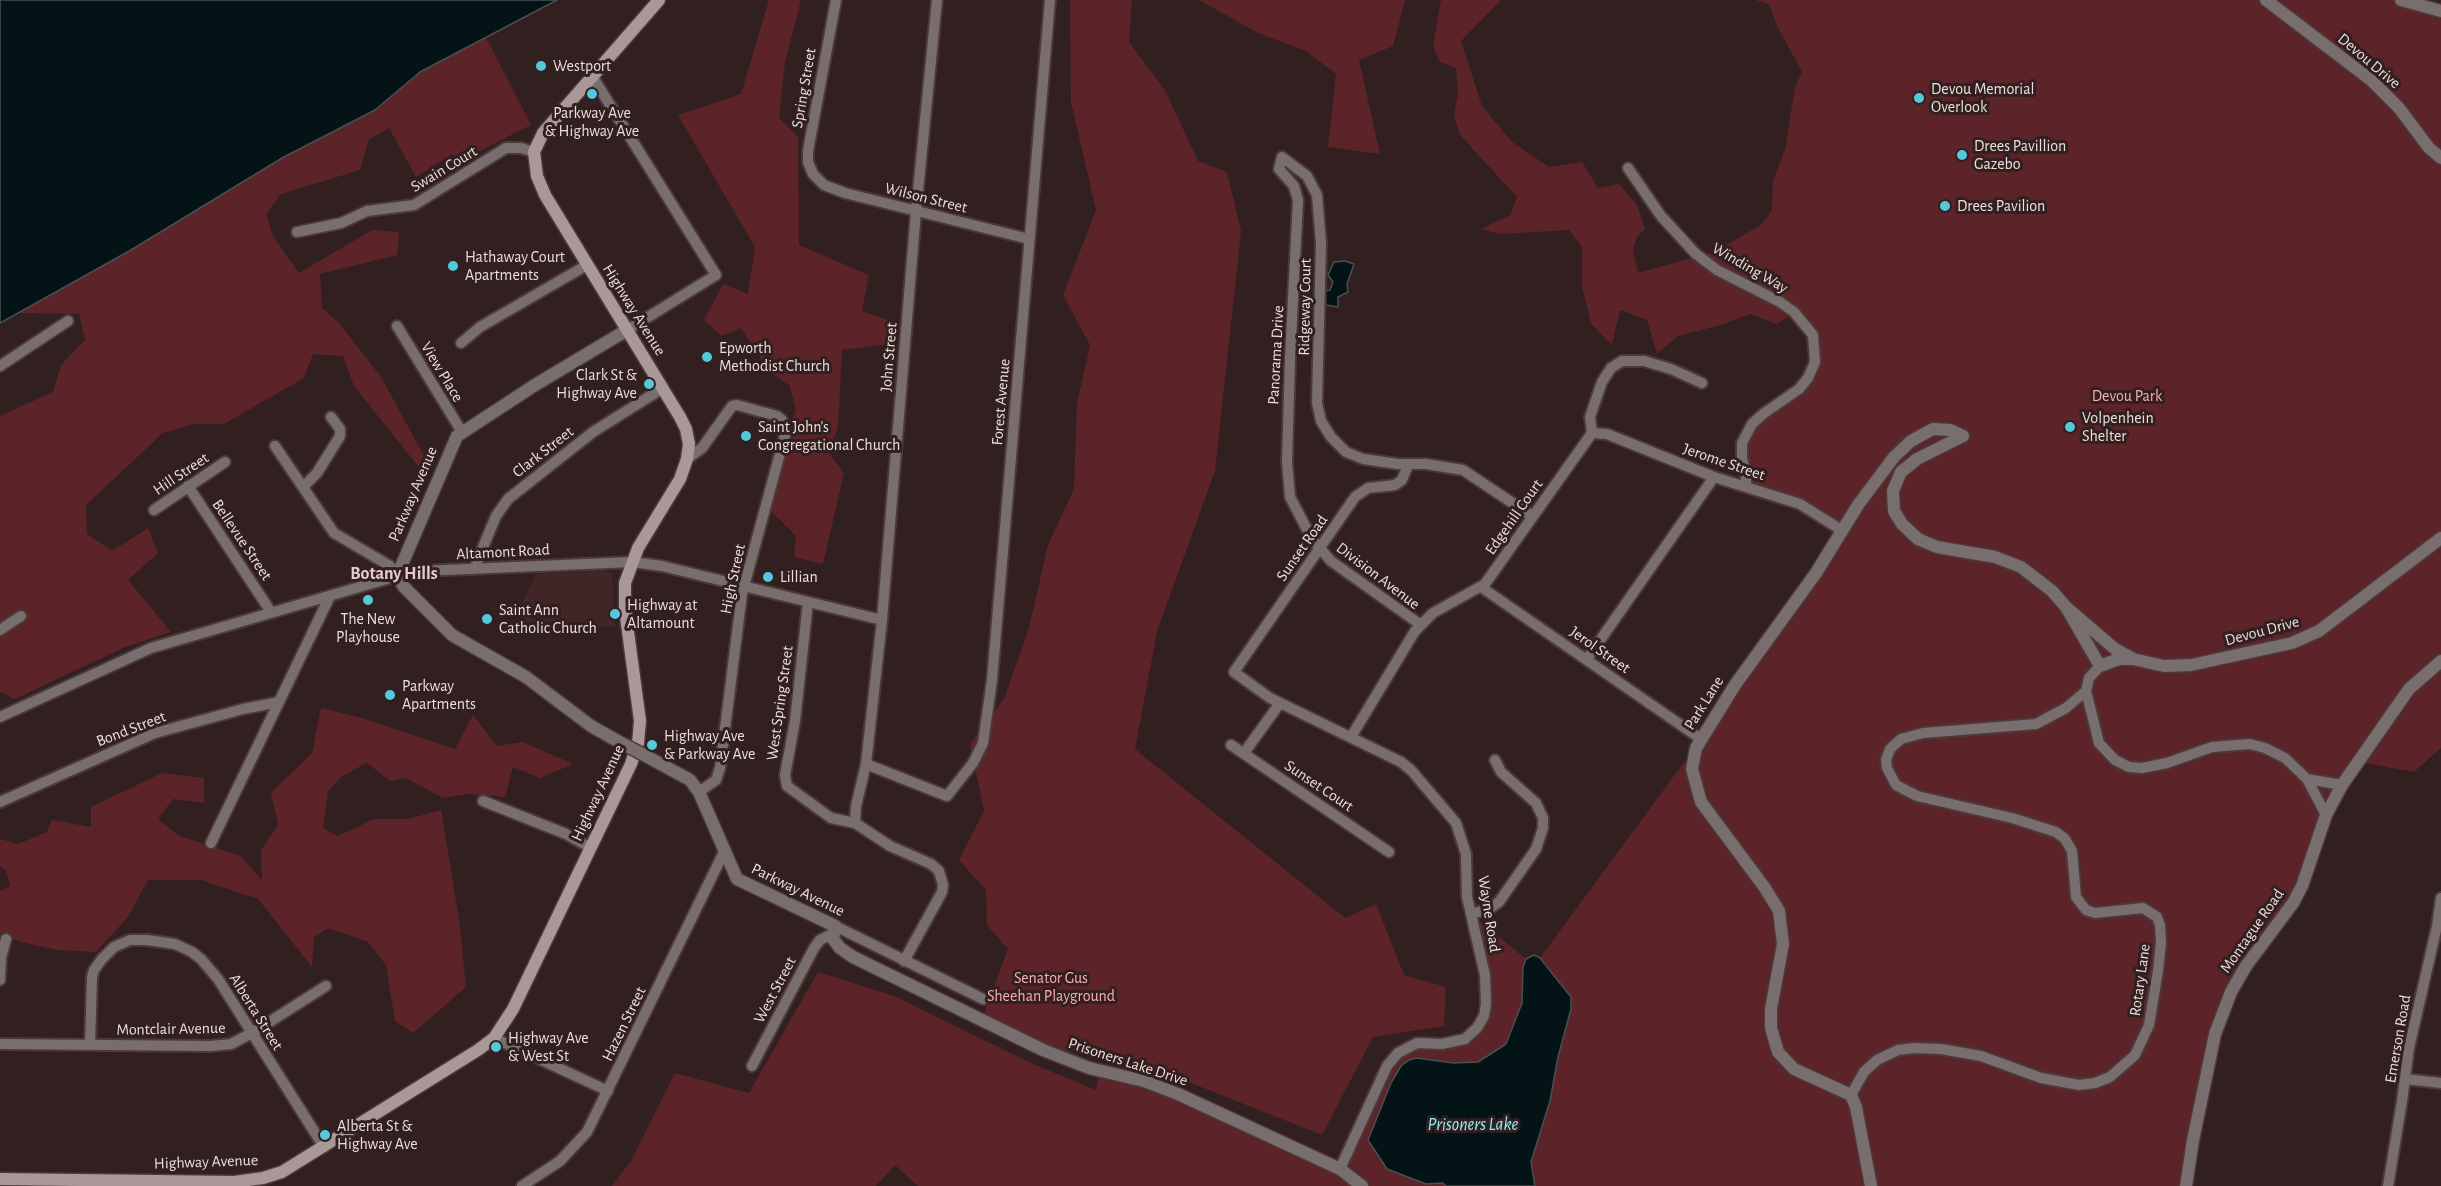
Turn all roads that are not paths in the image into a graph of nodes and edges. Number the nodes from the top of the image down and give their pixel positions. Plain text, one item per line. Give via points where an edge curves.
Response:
1 (659, 0) edge
2 (836, 0) edge
3 (937, 0) edge
4 (1050, 0) edge
5 (2266, 0) edge
6 (2401, 0) edge
7 (2441, 11) edge
8 (592, 76) junction
9 (534, 153) junction
10 (2441, 158) edge
11 (1280, 161) joint
12 (1628, 168) dead end
13 (818, 179) joint
14 (916, 211) junction
15 (297, 232) dead end
16 (1029, 239) junction
17 (586, 265) junction
18 (68, 321) dead end
19 (398, 326) dead end
20 (627, 330) junction
21 (461, 343) dead end
22 (0, 366) edge
23 (1702, 383) dead end
24 (663, 388) junction
25 (331, 417) dead end
26 (462, 432) junction
27 (1592, 433) junction
28 (1963, 436) joint
29 (275, 446) dead end
30 (687, 459) junction
31 (225, 462) dead end
32 (1408, 465) junction
33 (1714, 477) junction
34 (188, 486) junction
35 (1746, 486) junction
36 (303, 487) junction
37 (154, 510) dead end
38 (1532, 516) junction
39 (1842, 531) junction
40 (2441, 538) edge
41 (1319, 549) junction
42 (632, 562) junction
43 (474, 569) junction
44 (397, 576) junction
45 (744, 586) junction
46 (1480, 587) junction
47 (330, 596) junction
48 (808, 602) junction
49 (2066, 606) junction
50 (271, 612) junction
51 (21, 616) dead end
52 (882, 620) junction
53 (1421, 626) junction
54 (0, 630) edge
55 (1587, 659) junction
56 (2133, 659) junction
57 (2441, 662) edge
58 (2100, 666) junction
59 (1234, 672) joint
60 (2086, 691) junction
61 (279, 702) junction
62 (1280, 703) junction
63 (0, 717) edge
64 (1351, 737) junction
65 (1701, 739) junction
66 (1231, 745) dead end
67 (1244, 753) junction
68 (1495, 760) dead end
69 (867, 764) junction
70 (2307, 779) junction
71 (2342, 785) junction
72 (699, 792) junction
73 (483, 801) dead end
74 (0, 802) edge
75 (2326, 815) junction
76 (855, 823) junction
77 (211, 843) dead end
78 (591, 848) junction
79 (724, 852) junction
80 (1389, 852) dead end
81 (2441, 898) edge
82 (1471, 914) junction
83 (834, 930) junction
84 (6, 939) dead end
85 (904, 961) junction
86 (0, 980) edge
87 (326, 986) dead end
88 (983, 999) dead end
89 (252, 1033) junction
90 (494, 1038) junction
91 (0, 1044) edge
92 (90, 1045) junction
93 (752, 1066) dead end
94 (2405, 1079) junction
95 (2441, 1083) edge
96 (608, 1091) junction
97 (1851, 1095) junction
98 (324, 1147) junction
99 (1340, 1169) junction
100 (0, 1179) edge
101 (242, 1184) edge
102 (522, 1186) edge
103 (1362, 1186) edge
104 (1871, 1186) edge
105 (2186, 1186) edge
106 (2388, 1186) edge

1 - 8 main road
2 - 13 street, Spring Street via 808,151 808,162
3 - 14 street, John Street
4 - 16 street, Forest Avenue
5 - 10 street, Devou Drive via 2371,80
6 - 7 street
8 - 9 main road via 543,133
8 - 20 street, Parkway Avenue via 716,275
9 - 15 street, Swain Court via 506,148 414,205 367,211 341,223
9 - 17 main road, Highway Avenue via 537,176
11 - 32 street, Ridgeway Court via 1282,157 1307,176 1317,195 1320,213 1317,403 1321,421 1346,452 1363,459
11 - 41 street, Panorama Drive via 1279,169 1294,186 1299,200 1290,359 1289,492 1299,518
12 - 35 street, Winding Way via 1661,216 1696,254 1717,270 1780,302 1813,335 1815,362 1808,378 1752,424 1746,436 1741,452
13 - 14 street, Wilson Street via 845,193
14 - 16 street, Wilson Street
14 - 52 street, John Street
16 - 69 street, Forest Avenue via 986,729 980,750 948,796
17 - 20 main road, Highway Avenue
17 - 21 street via 480,327
18 - 22 street
19 - 26 street, View Place
20 - 24 main road, Highway Avenue
20 - 26 street, Parkway Avenue
23 - 27 street via 1644,361 1622,361 1611,368 1602,382 1590,417
24 - 30 main road, Highway Avenue via 686,429
24 - 43 street, Clark Street via 593,432 508,499 496,516
25 - 36 street via 340,436 317,473
26 - 44 street, Parkway Avenue via 451,445
27 - 33 street, Jerome Street via 1607,434
27 - 38 street, Edgehill Court
28 - 39 street, Park Lane via 1933,429 1911,441 1877,478
28 - 49 street, Devou Drive via 1917,459 1901,472 1893,491 1894,511 1918,539 1937,547 2015,564
29 - 36 street
30 - 42 main road, Highway Avenue via 680,479
30 - 45 street, High Street via 702,448 732,406 782,420 786,431
31 - 34 street, Hill Street
32 - 38 street via 1463,470
32 - 41 street, Sunset Road via 1402,480 1395,485 1368,488 1355,497
33 - 35 street, Jerome Street
33 - 55 street
34 - 37 street, Hill Street
34 - 50 street, Bellevue Street
35 - 39 street, Jerome Street via 1800,504
36 - 44 street via 334,533 390,566
38 - 46 street, Edgehill Court
39 - 65 street, Park Lane
40 - 56 street, Devou Drive via 2331,624 2301,640 2191,665 2164,666
41 - 53 street, Division Avenue via 1344,572
41 - 59 street, Sunset Road
42 - 43 street, Altamont Road
42 - 45 street, Altamont Road
42 - 78 main road, Highway Avenue via 625,583 625,609 640,736
43 - 44 street, Altamont Road
44 - 47 street, Altamont Road
44 - 72 street, Parkway Avenue, bridge via 452,635 526,677 591,726 690,780
45 - 48 street, Altamont Road
45 - 72 street, High Street via 720,768 716,780
46 - 53 street, Edgehill Court via 1433,613
46 - 55 street, Jerol Street
47 - 50 street, Altamont Road
47 - 61 street
48 - 52 street, Altamont Road
48 - 76 street, West Spring Street via 785,775 787,786 831,818
49 - 56 street, Devou Drive via 2115,649
49 - 58 street, Devou Drive
50 - 63 street, Altamont Road via 150,648
51 - 54 street
52 - 69 street, John Street
53 - 64 street, Edgehill Court
55 - 65 street, Jerol Street
56 - 58 street, Devou Drive
57 - 71 street, Montague Road via 2409,689
58 - 60 street via 2089,678
59 - 62 street, Wayne Road
60 - 70 street via 2099,743 2121,763 2142,768 2212,747 2250,744 2285,758
60 - 97 street, Rotary Lane via 2066,708 2036,724 1907,736 1890,749 1887,768 1896,785 1917,796 2056,832 2072,851 2076,897 2086,910 2095,913 2143,908 2157,916 2161,943 2158,971 2148,1025 2135,1055 2110,1077 2079,1085 2041,1078 1981,1056 1941,1049 1898,1050 1877,1060 1864,1072
61 - 74 street, Bond Street via 155,734
61 - 77 street
62 - 64 street, Wayne Road
62 - 67 street
64 - 82 street, Wayne Road via 1406,766 1450,814 1466,855
65 - 97 street, Park Lane via 1692,769 1701,802 1765,888 1781,920 1783,944 1771,1009 1776,1046 1794,1069
66 - 67 street, Sunset Court
67 - 80 street, Sunset Court
68 - 82 street via 1501,772 1536,803 1543,828 1536,849 1499,902
69 - 76 street, John Street
70 - 71 street
70 - 75 street
71 - 75 street, Montague Road
72 - 79 street, Parkway Avenue
73 - 78 street
75 - 105 street, Montague Road via 2302,886 2246,966 2223,1011 2215,1034
76 - 85 street, West Spring Street via 890,846 931,864 942,877 942,892
78 - 90 main road, Highway Avenue via 517,1003
79 - 83 street, Parkway Avenue via 737,879
79 - 96 street, Hazen Street
81 - 94 street, Emerson Road
82 - 99 street, Wayne Road via 1485,975 1484,1016 1465,1039 1443,1044 1417,1043 1398,1053 1387,1066
83 - 85 street, Parkway Avenue
83 - 93 street, West Street via 814,948
83 - 99 street, Prisoners Lake Drive via 840,948 853,957 1043,1050 1178,1094
84 - 86 street
85 - 88 street, Parkway Avenue
87 - 89 street, Montclair Avenue
89 - 92 street, Montclair Avenue via 231,1044 211,1046
89 - 92 street, Alberta Street via 218,979 192,952 175,944 130,940 114,947 94,970
89 - 98 street, Alberta Street
90 - 96 street
90 - 98 main road, Highway Avenue
91 - 92 street, Montclair Avenue
94 - 95 street
94 - 106 street, Emerson Road
96 - 102 street, Hazen Street via 587,1132 572,1150
97 - 104 street
98 - 101 main road, Highway Avenue via 282,1172
99 - 103 street, Prisoners Lake Drive
100 - 101 main road, Highway Avenue

